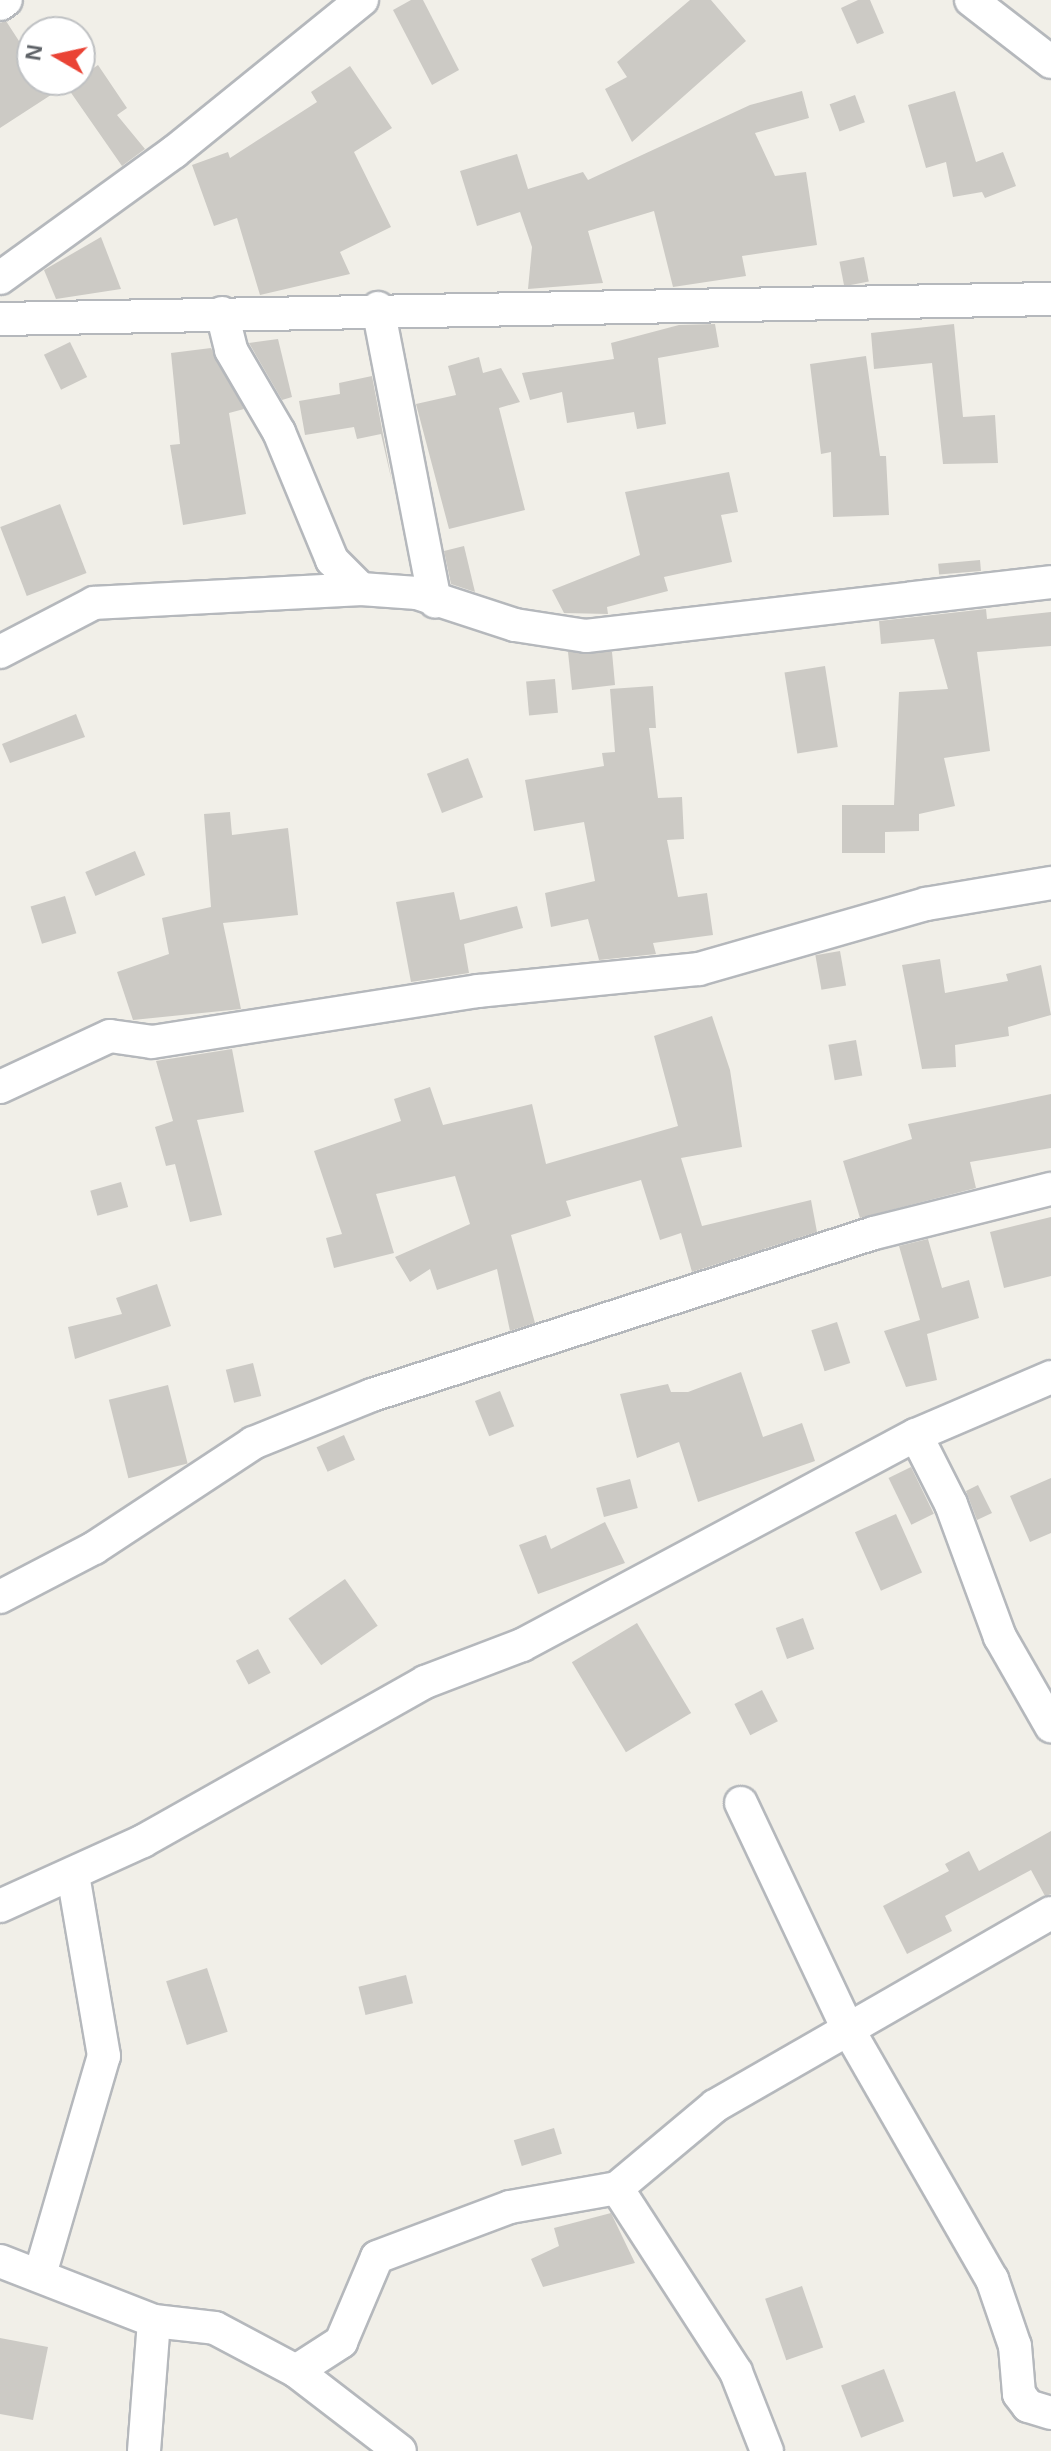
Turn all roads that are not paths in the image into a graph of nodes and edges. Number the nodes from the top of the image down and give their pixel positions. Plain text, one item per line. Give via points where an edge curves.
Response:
1 (6, 0) edge
2 (362, 0) edge
3 (971, 0) edge
4 (0, 4) edge
5 (1051, 62) edge
6 (0, 278) edge
7 (1051, 299) edge
8 (378, 308) junction
9 (222, 313) junction
10 (0, 319) edge
11 (1051, 582) edge
12 (361, 589) junction
13 (435, 602) junction
14 (0, 652) edge
15 (1051, 883) edge
16 (0, 1087) edge
17 (1051, 1189) edge
18 (1051, 1377) edge
19 (916, 1435) junction
20 (0, 1597) edge
21 (1051, 1726) edge
22 (741, 1803) dead end
23 (73, 1875) junction
24 (0, 1906) edge
25 (1051, 1913) edge
26 (848, 2029) junction
27 (617, 2188) junction
28 (0, 2261) edge
29 (41, 2271) junction
30 (154, 2321) junction
31 (296, 2371) junction
32 (1051, 2413) edge
33 (144, 2451) edge
34 (400, 2451) edge
35 (767, 2451) edge

1 - 4 street
2 - 6 street via 174,152
3 - 5 street
7 - 8 street via 675,311
8 - 9 street
8 - 13 street
9 - 10 street
9 - 12 street via 231,350 279,432 332,560
11 - 13 street via 586,636
12 - 13 street
12 - 14 street via 94,603
15 - 16 street via 926,904 699,969 478,991 178,1039 110,1036
17 - 20 street via 874,1233 372,1395 253,1443 94,1548
18 - 19 street
19 - 21 street via 951,1504 1000,1637
19 - 23 street via 522,1645 425,1682
22 - 26 street
23 - 24 street
23 - 29 street via 104,2056
25 - 26 street
26 - 27 street via 715,2106
26 - 32 street via 992,2279 1015,2346 1019,2394 1028,2406
27 - 31 street via 510,2207 377,2257 341,2342
27 - 35 street via 736,2372
28 - 29 street
29 - 30 street
30 - 31 street via 215,2328
30 - 33 street
31 - 34 street

